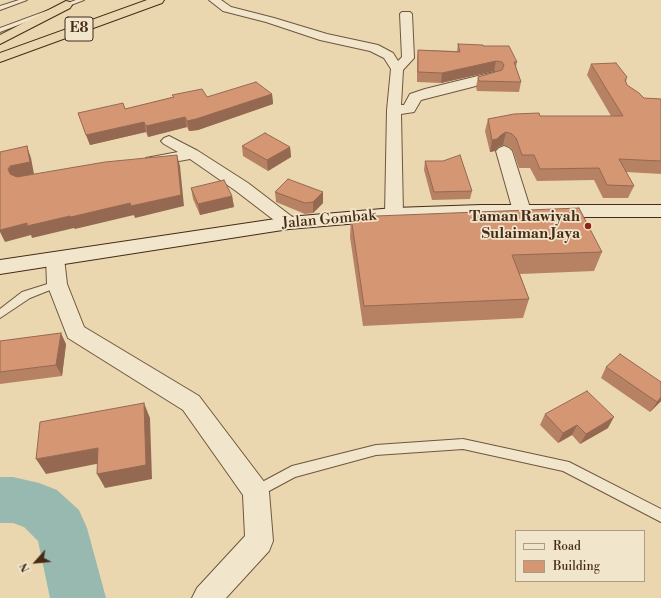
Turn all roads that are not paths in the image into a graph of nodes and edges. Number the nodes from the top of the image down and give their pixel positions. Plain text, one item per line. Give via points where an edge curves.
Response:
1 (24, 0) edge
2 (82, 0) edge
3 (129, 0) edge
4 (158, 0) edge
5 (214, 0) edge
6 (66, 5) junction
7 (0, 8) edge
8 (406, 14) dead end
9 (0, 30) edge
10 (0, 40) edge
11 (0, 46) edge
12 (0, 58) edge
13 (397, 69) junction
14 (494, 76) edge
15 (394, 110) junction
16 (169, 141) dead end
17 (504, 150) dead end
18 (193, 154) junction
19 (139, 163) edge
20 (522, 211) junction
21 (661, 211) edge
22 (394, 214) junction
23 (289, 224) junction
24 (54, 258) junction
25 (0, 267) edge
26 (57, 284) junction
27 (0, 314) edge
28 (256, 492) junction
29 (661, 516) edge
30 (209, 597) edge

1 - 7 lane
2 - 6 lane
3 - 11 highway, E8
4 - 12 highway, E8
5 - 13 street via 227,9 374,48 390,56
6 - 9 lane
6 - 10 highway
8 - 13 street via 408,58
13 - 15 street
14 - 15 street via 430,92 416,97 409,109
15 - 22 street
16 - 18 street
17 - 20 street
18 - 19 street
18 - 23 street
20 - 21 main road, Jalan Gombak
20 - 22 main road, Jalan Gombak
22 - 23 main road, Jalan Gombak
23 - 24 main road, Jalan Gombak
24 - 25 main road, Jalan Gombak
24 - 26 street
26 - 27 lane via 26,295
26 - 28 street via 75,332 191,403
28 - 29 lane via 292,472 376,450 463,444 565,466
28 - 30 street via 258,541

